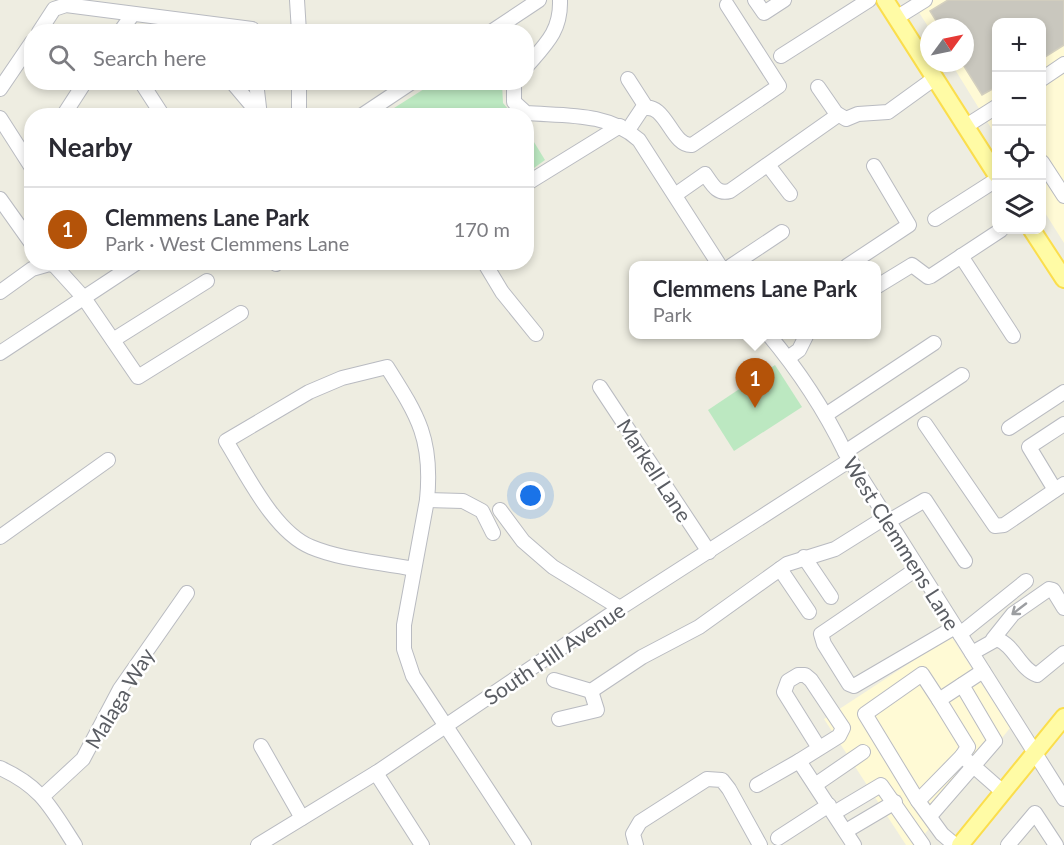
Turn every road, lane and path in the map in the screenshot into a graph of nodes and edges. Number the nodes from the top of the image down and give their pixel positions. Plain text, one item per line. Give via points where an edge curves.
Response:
1 (297, 0) edge
2 (539, 0) edge
3 (560, 0) edge
4 (755, 0) edge
5 (784, 0) edge
6 (869, 0) edge
7 (885, 0) edge
8 (925, 0) edge
9 (727, 5) dead end
10 (133, 14) junction
11 (896, 18) junction
12 (178, 19) junction
13 (44, 24) edge
14 (126, 24) edge
15 (182, 24) edge
16 (215, 24) edge
17 (298, 24) edge
18 (503, 24) edge
19 (24, 54) edge
20 (781, 56) dead end
21 (534, 57) edge
22 (1064, 64) edge
23 (1046, 76) edge
24 (935, 78) junction
25 (628, 79) dead end
26 (818, 87) dead end
27 (0, 89) edge
28 (81, 90) edge
29 (146, 90) edge
30 (239, 90) edge
31 (257, 90) edge
32 (298, 90) edge
33 (400, 90) edge
34 (514, 90) edge
35 (646, 107) junction
36 (73, 108) edge
37 (158, 108) edge
38 (254, 108) edge
39 (259, 108) edge
40 (299, 108) edge
41 (373, 108) edge
42 (521, 108) edge
43 (992, 110) edge
44 (534, 114) edge
45 (838, 115) junction
46 (0, 118) edge
47 (966, 126) junction
48 (624, 128) junction
49 (24, 154) edge
50 (768, 165) junction
51 (874, 166) dead end
52 (992, 168) edge
53 (1046, 169) edge
54 (534, 179) edge
55 (992, 183) edge
56 (790, 194) dead end
57 (675, 195) junction
58 (1064, 196) edge
59 (0, 199) edge
60 (935, 219) dead end
61 (782, 232) dead end
62 (24, 233) edge
63 (995, 234) edge
64 (1036, 234) edge
65 (962, 256) junction
66 (1058, 258) edge
67 (717, 261) edge
68 (738, 261) edge
69 (855, 261) edge
70 (31, 270) edge
71 (57, 270) edge
72 (126, 270) edge
73 (489, 270) edge
74 (1064, 279) edge
75 (207, 281) dead end
76 (881, 284) edge
77 (0, 292) edge
78 (84, 298) junction
79 (241, 313) dead end
80 (536, 334) dead end
81 (1013, 336) dead end
82 (772, 339) edge
83 (804, 339) edge
84 (113, 340) junction
85 (934, 343) dead end
86 (0, 353) edge
87 (788, 358) junction
88 (962, 375) dead end
89 (600, 387) dead end
90 (1064, 392) edge
91 (827, 414) junction
92 (925, 424) dead end
93 (1064, 424) edge
94 (1009, 428) dead end
95 (848, 456) junction
96 (108, 460) dead end
97 (1059, 487) edge
98 (427, 500) junction
99 (501, 510) dead end
100 (887, 519) junction
101 (493, 533) dead end
102 (0, 537) edge
103 (709, 552) junction
104 (804, 557) junction
105 (965, 561) dead end
106 (414, 568) junction
107 (918, 568) junction
108 (780, 569) junction
109 (1026, 581) dead end
110 (187, 593) dead end
111 (831, 597) dead end
112 (620, 608) junction
113 (1064, 608) edge
114 (808, 612) dead end
115 (958, 630) junction
116 (993, 639) junction
117 (972, 653) junction
118 (1064, 653) edge
119 (983, 671) junction
120 (554, 680) dead end
121 (962, 685) junction
122 (591, 691) junction
123 (939, 700) junction
124 (1064, 717) edge
125 (559, 719) dead end
126 (448, 725) junction
127 (261, 746) dead end
128 (819, 748) junction
129 (863, 752) dead end
130 (1035, 753) junction
131 (962, 756) junction
132 (800, 761) junction
133 (974, 766) junction
134 (0, 768) edge
135 (376, 773) junction
136 (814, 782) junction
137 (757, 785) dead end
138 (1003, 792) junction
139 (44, 796) junction
140 (1064, 799) edge
141 (918, 801) junction
142 (895, 802) junction
143 (831, 809) junction
144 (930, 816) junction
145 (302, 818) junction
146 (846, 831) junction
147 (778, 838) dead end
148 (1021, 839) edge
149 (75, 845) edge
150 (258, 845) edge
151 (422, 845) edge
152 (524, 845) edge
153 (636, 845) edge
154 (760, 845) edge
155 (855, 845) edge
156 (923, 845) edge
157 (957, 845) edge
158 (1008, 845) edge
159 (1056, 845) edge

1 - 17 street
2 - 18 street
3 - 21 street via 560,18
4 - 5 street via 764,13
6 - 20 street
7 - 11 main road
8 - 11 street
9 - 35 street via 779,86 687,146 656,110
10 - 12 street
10 - 13 street via 66,5 54,9
10 - 14 street
11 - 24 main road
12 - 15 street
12 - 16 street
19 - 27 street
22 - 23 street
24 - 45 street via 888,112 846,119
24 - 47 main road
25 - 35 street
26 - 45 street
28 - 36 street
29 - 37 street
30 - 38 street
31 - 39 street
32 - 40 street
33 - 41 street
34 - 42 street via 514,102
35 - 48 street
43 - 47 street
44 - 48 street via 596,118
45 - 50 street
46 - 49 street
47 - 52 main road
48 - 54 street
48 - 57 street via 639,140
50 - 56 street
50 - 57 street via 724,193 715,189 705,174
51 - 69 street via 909,225
53 - 58 street
55 - 60 street
57 - 67 street
59 - 62 street
61 - 68 street
63 - 65 street
64 - 66 main road
65 - 76 street via 932,276 912,266
65 - 81 street
66 - 74 main road
70 - 77 street
71 - 78 street
72 - 78 street
73 - 80 street
75 - 84 street
78 - 84 street
78 - 86 street
79 - 84 street via 138,377
82 - 87 street, West Clemmens Lane
83 - 87 street via 799,350
85 - 91 street
87 - 91 street, West Clemmens Lane
88 - 95 street, South Hill Avenue
89 - 103 street, Markell Lane
90 - 94 street
91 - 95 street, West Clemmens Lane
92 - 97 street via 995,526 1004,525
93 - 97 street via 1029,447
95 - 100 street, West Clemmens Lane
95 - 103 street, South Hill Avenue
96 - 102 street
98 - 101 street via 463,501 482,511
98 - 106 street
98 - 106 street via 426,444 419,417 387,367 342,378 309,392 226,441 276,519 296,538 327,553
99 - 112 street via 523,541 553,567
100 - 104 street via 835,549
100 - 105 street via 924,500
100 - 107 street, West Clemmens Lane
103 - 112 street, South Hill Avenue
104 - 108 street
104 - 111 street
106 - 126 street via 404,625 404,650 413,675
107 - 115 street, West Clemmens Lane
107 - 115 street via 821,634 849,684 854,686
108 - 114 street
108 - 122 street via 699,627 642,657
109 - 115 street
110 - 139 street, Malaga Way via 120,689 83,759
112 - 126 street, South Hill Avenue
113 -> 116 street via 1049,589 1012,614
115 - 117 street, West Clemmens Lane
116 - 117 street
116 - 118 street via 1003,642 1030,673 1037,675
117 - 119 street, West Clemmens Lane
119 - 121 street
119 - 130 street, West Clemmens Lane
120 - 122 street
121 - 123 street
121 - 133 street via 995,741
122 - 125 street via 597,710
123 - 131 street via 968,747
123 - 141 street via 922,674 865,714
124 - 130 main road
126 - 135 street, South Hill Avenue
126 - 152 street
127 - 145 street
128 - 128 street via 839,736 843,728 811,680 798,675 788,681 784,692
128 - 132 street
129 - 136 street
130 - 138 main road
130 - 140 street, West Clemmens Lane
131 - 133 street
131 - 141 street
132 - 136 street
132 - 137 street
133 - 138 street
133 - 144 street
134 - 139 street via 22,778
135 - 145 street, South Hill Avenue
135 - 151 street
136 - 143 street
138 - 157 main road
139 - 149 street
141 - 144 street
142 - 143 street via 881,784
142 - 146 street
142 - 156 street
143 - 146 street
143 - 147 street
144 - 157 street
145 - 150 street, South Hill Avenue
146 - 155 street
148 - 158 street
148 - 159 street via 1035,813
153 - 154 street via 633,834 640,822 713,779 722,780 729,789

